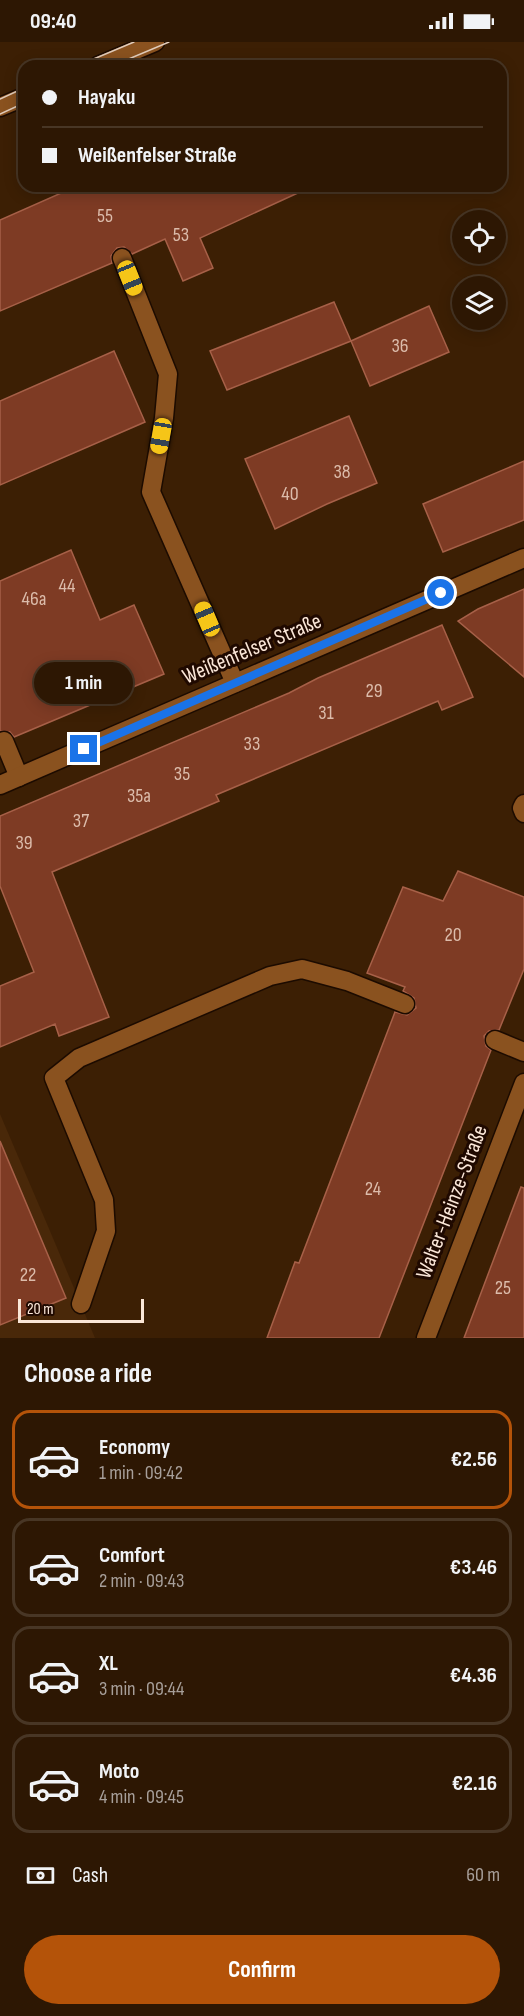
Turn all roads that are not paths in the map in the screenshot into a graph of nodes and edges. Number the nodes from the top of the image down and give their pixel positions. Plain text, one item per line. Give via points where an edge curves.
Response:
1 (145, 44) edge
2 (111, 60) edge
3 (18, 100) edge
4 (0, 108) edge
5 (122, 258) dead end
6 (524, 558) edge
7 (235, 683) junction
8 (4, 741) dead end
9 (19, 777) junction
10 (0, 785) edge
11 (524, 804) edge
12 (524, 813) edge
13 (405, 1004) dead end
14 (495, 1040) dead end
15 (524, 1052) edge
16 (524, 1083) edge
17 (81, 1304) dead end
18 (426, 1338) edge

1 - 2 street
3 - 4 street
5 - 7 street via 168,374 151,492
6 - 7 street, Weißenfelser Straße
7 - 9 street, Weißenfelser Straße
8 - 9 street
9 - 10 street, Weißenfelser Straße
11 - 12 street
13 - 17 street via 347,981 302,969 270,976 79,1058 54,1078 104,1200 106,1231
14 - 15 street
16 - 18 street, Walter-Heinze-Straße

